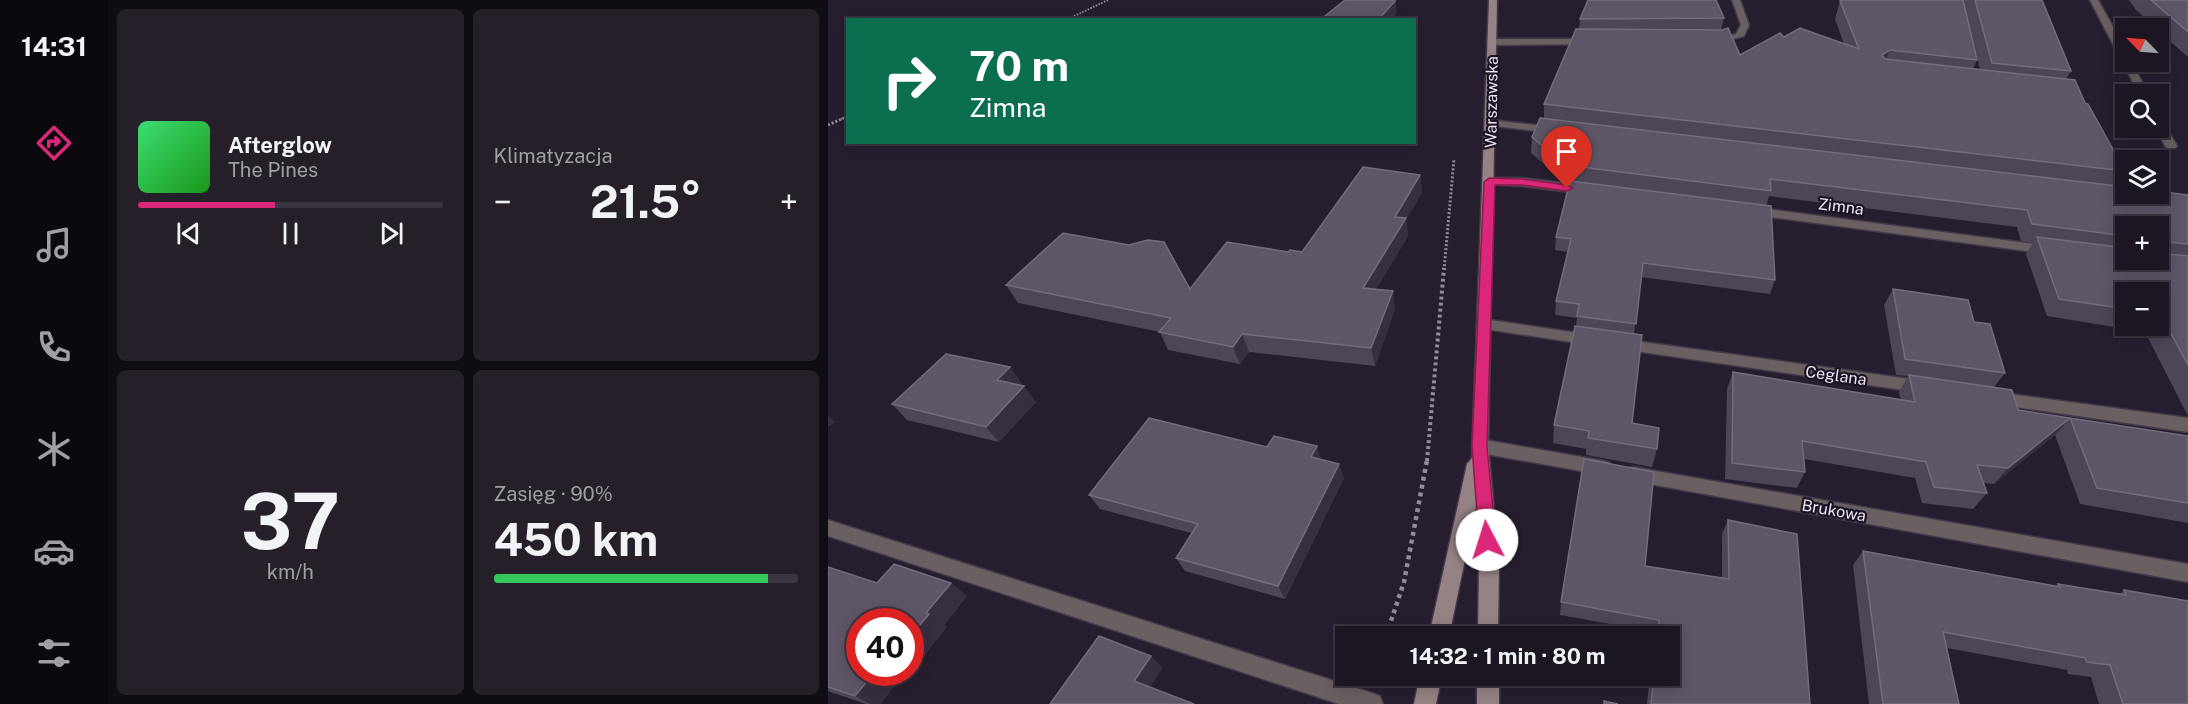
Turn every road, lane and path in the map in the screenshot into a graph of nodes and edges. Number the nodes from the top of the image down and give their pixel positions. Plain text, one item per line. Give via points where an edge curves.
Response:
1 (1108, 0) edge
2 (1493, 0) edge
3 (1736, 0) edge
4 (2094, 0) edge
5 (1070, 18) edge
6 (2115, 39) edge
7 (1492, 42) junction
8 (1602, 42) edge
9 (1706, 43) edge
10 (846, 117) edge
11 (1490, 123) junction
12 (828, 125) edge
13 (1566, 132) edge
14 (2167, 138) edge
15 (2171, 146) dead end
16 (1455, 149) dead end
17 (1489, 182) junction
18 (1604, 192) edge
19 (1743, 210) edge
20 (2059, 252) edge
21 (1484, 324) junction
22 (1943, 390) edge
23 (1978, 395) edge
24 (2188, 425) edge
25 (1480, 446) junction
26 (828, 528) edge
27 (2188, 573) edge
28 (1389, 626) edge
29 (1441, 626) edge
30 (1488, 626) edge
31 (1429, 686) edge
32 (1488, 686) edge
33 (1372, 704) edge
34 (1425, 704) edge
35 (1488, 704) edge

1 - 5 path
2 - 7 main road, Warszawska
3 - 9 street via 1745,26 1740,36
4 - 6 street
7 - 8 street
7 - 11 main road, Warszawska
10 - 12 path
11 - 13 street
11 - 17 main road, Warszawska
14 - 15 street
16 - 28 path via 1425,479 1404,582
17 - 18 street
17 - 21 main road, Warszawska
19 - 20 street, Zimna
21 - 22 street, Ceglana
21 - 25 main road, Warszawska
23 - 24 street
25 - 27 street, Brukowa
25 - 29 main road
25 - 30 main road, Warszawska via 1489,563
26 - 33 street
31 - 34 main road
32 - 35 main road

